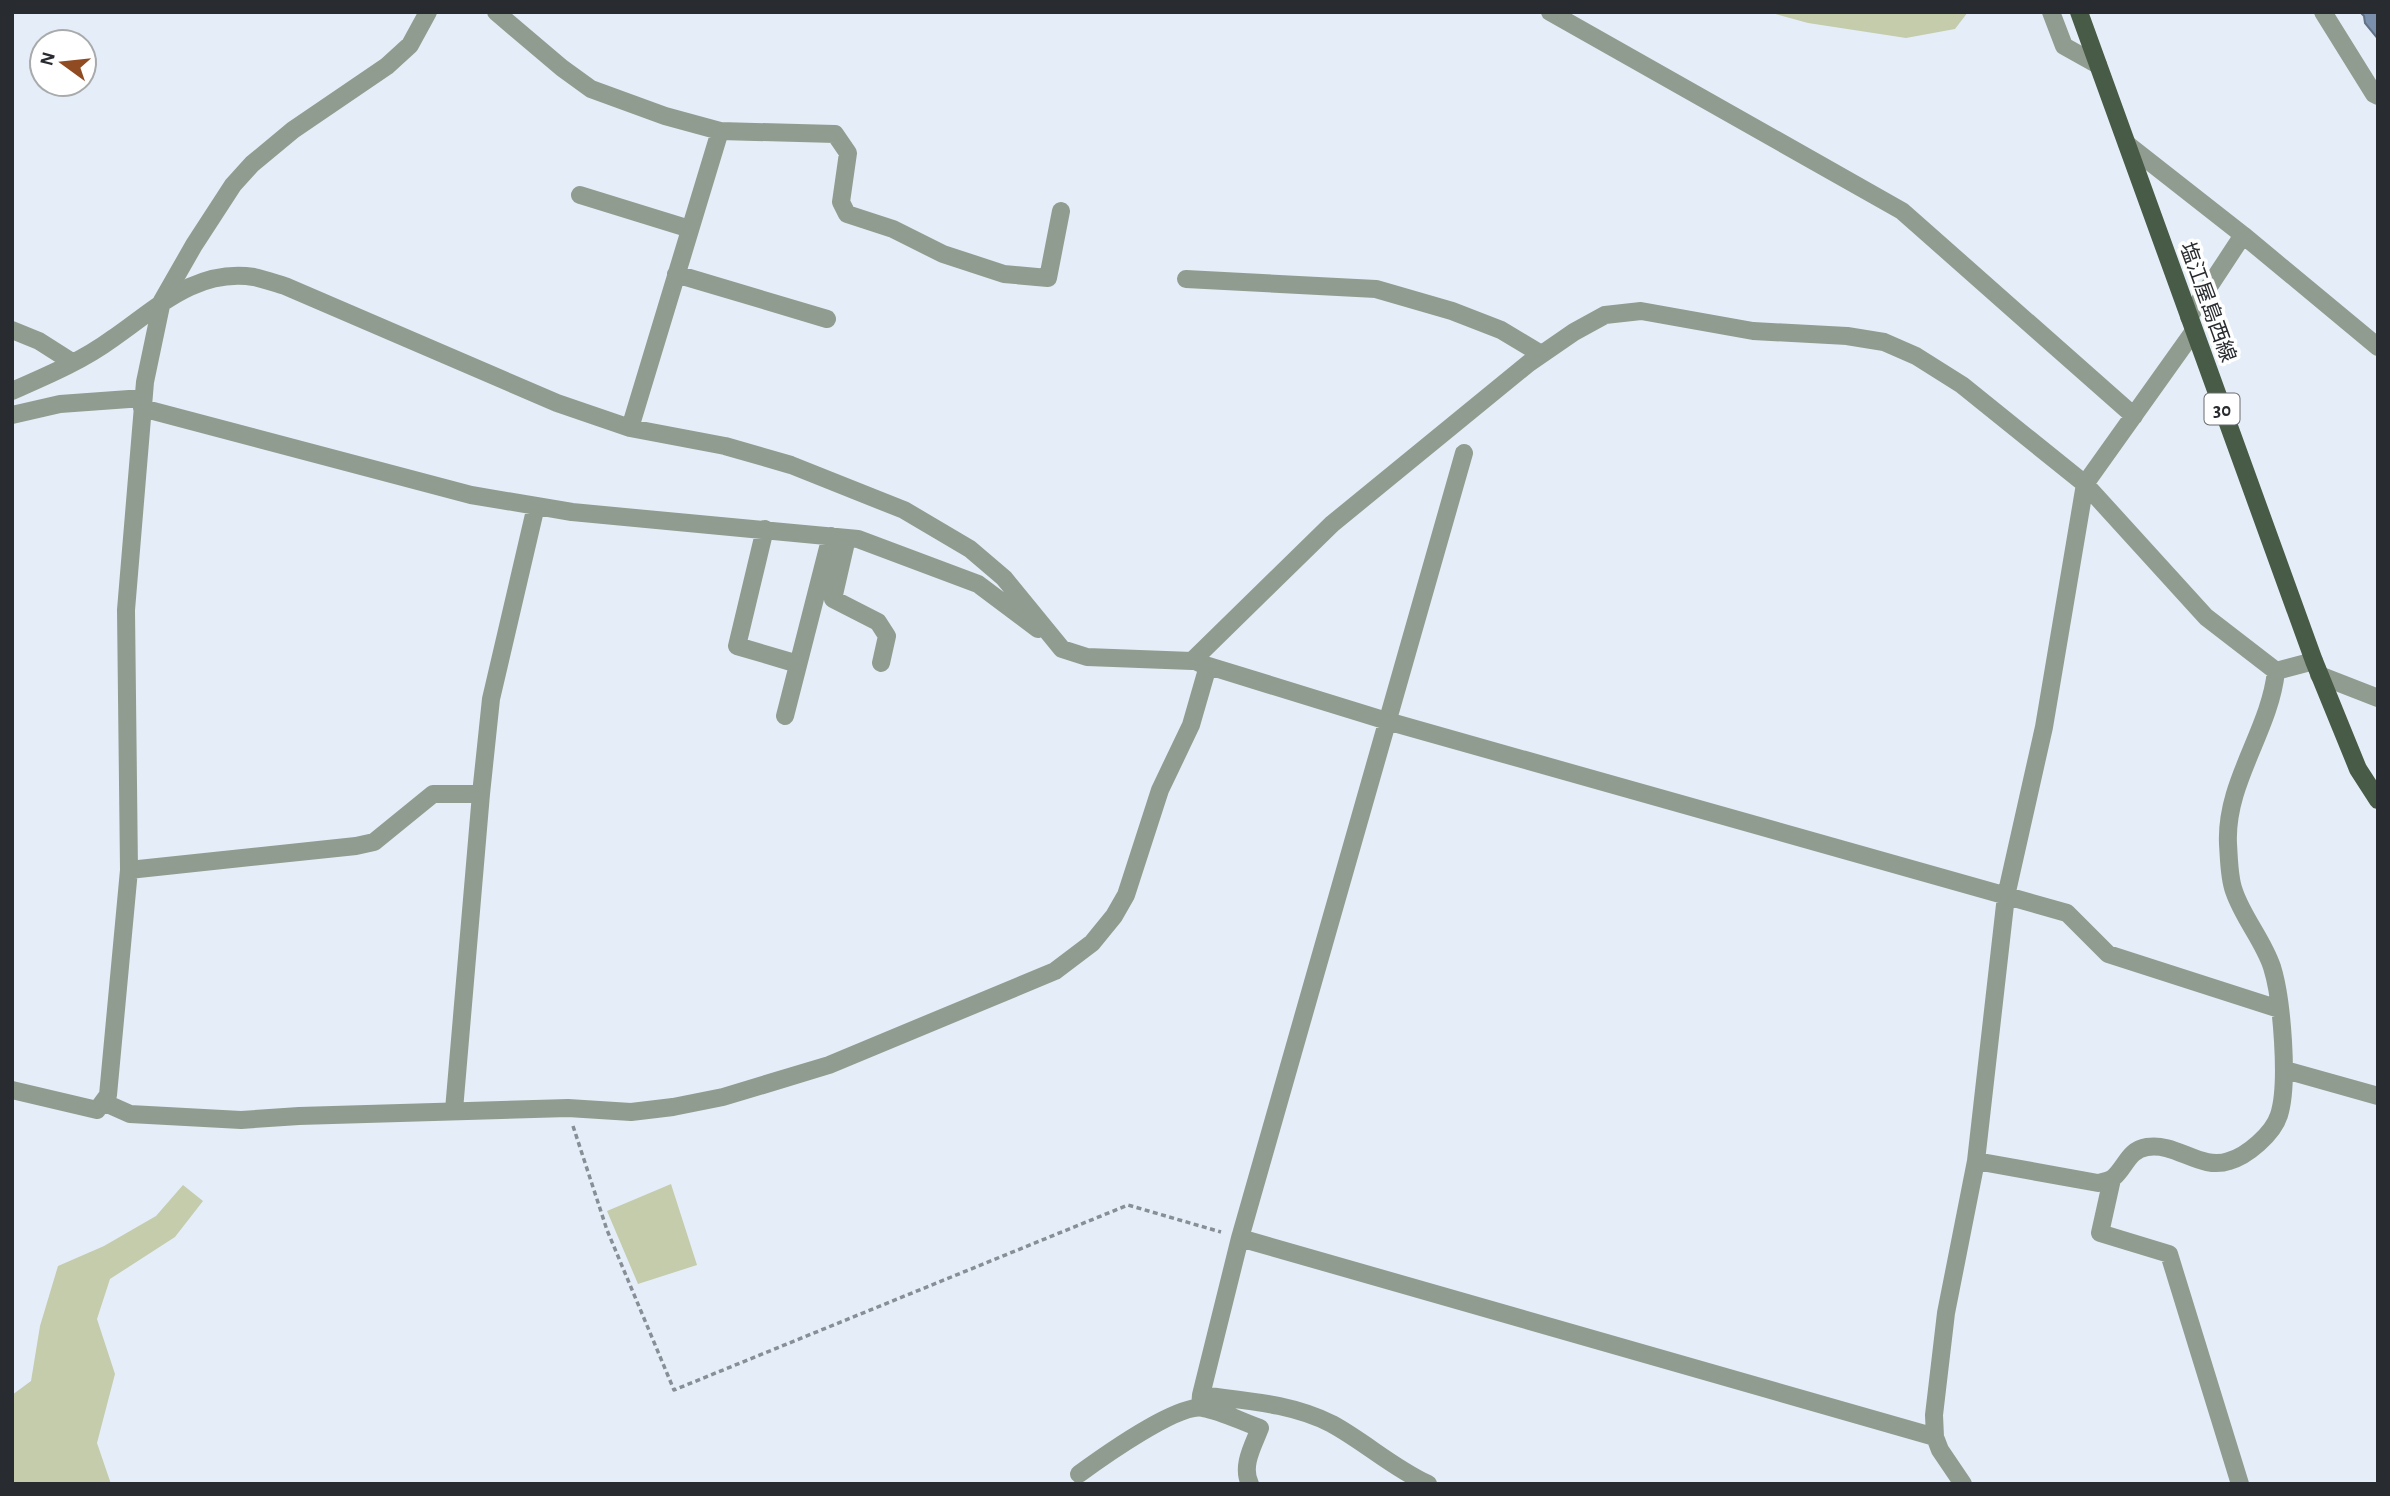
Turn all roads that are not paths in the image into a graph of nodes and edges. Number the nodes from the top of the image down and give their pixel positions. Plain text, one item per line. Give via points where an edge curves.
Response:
1 (428, 12) edge
2 (496, 12) edge
3 (1550, 12) edge
4 (2051, 12) edge
5 (2079, 12) edge
6 (2323, 12) edge
7 (2098, 65) junction
8 (2378, 96) edge
9 (720, 131) junction
10 (2127, 144) junction
11 (580, 195) dead end
12 (1061, 211) dead end
13 (690, 229) junction
14 (2243, 235) junction
15 (676, 274) junction
16 (1186, 279) dead end
17 (162, 301) junction
18 (827, 319) dead end
19 (2192, 324) junction
20 (12, 330) edge
21 (2378, 347) edge
22 (1541, 354) junction
23 (72, 362) junction
24 (12, 391) edge
25 (143, 403) junction
26 (12, 415) edge
27 (2134, 416) junction
28 (630, 428) junction
29 (1464, 453) dead end
30 (2085, 484) junction
31 (537, 506) junction
32 (765, 529) junction
33 (839, 537) junction
34 (1062, 649) junction
35 (881, 663) dead end
36 (798, 664) junction
37 (1200, 664) junction
38 (2316, 668) junction
39 (2276, 671) junction
40 (2378, 698) edge
41 (785, 716) dead end
42 (1387, 722) junction
43 (481, 794) junction
44 (2378, 800) edge
45 (129, 870) junction
46 (2006, 896) junction
47 (2278, 1009) junction
48 (2285, 1070) junction
49 (12, 1090) edge
50 (2378, 1096) edge
51 (103, 1102) junction
52 (454, 1110) junction
53 (1976, 1161) junction
54 (2112, 1180) junction
55 (1240, 1238) junction
56 (1201, 1401) junction
57 (1935, 1437) junction
58 (1079, 1474) dead end
59 (1250, 1484) edge
60 (1427, 1484) edge
61 (1963, 1484) edge
62 (2240, 1484) edge

1 - 17 street via 410,44 387,66 252,164 194,245
2 - 9 street via 591,89
3 - 27 street via 1902,211
4 - 7 street via 2064,46
5 - 7 main road, 塩江屋島西線 / 30
6 - 8 street
7 - 10 main road, 塩江屋島西線 / 30
9 - 12 street via 835,134 848,153 841,202 847,215 1004,274 1048,278
9 - 13 street
10 - 14 street
10 - 19 main road, 塩江屋島西線 / 30
11 - 13 street
13 - 15 street
14 - 19 street
14 - 21 street
15 - 18 street
15 - 28 street
16 - 22 street via 1376,289 1501,330
17 - 23 street via 110,341
17 - 25 street
17 - 28 street via 196,282 255,277 557,403
19 - 27 street
19 - 38 main road, 塩江屋島西線 / 30
20 - 23 street
22 - 30 street via 1605,315 1641,312 1752,331 1884,342 1962,385
22 - 37 street via 1332,524
23 - 24 street
25 - 26 street via 60,404
25 - 31 street via 471,495
25 - 45 street via 126,610
27 - 30 street
28 - 34 street via 725,446 791,465 904,510 970,550 1004,578
29 - 42 street
30 - 39 street via 2206,617
30 - 46 street via 2044,727
31 - 32 street
31 - 43 street via 491,699
32 - 33 street
32 - 36 street via 737,646
33 - 34 street via 858,539 978,584
33 - 35 street via 833,599 878,622 887,636
33 - 36 street
34 - 37 street via 1087,657
36 - 41 street
37 - 42 street
37 - 52 street via 1191,725 1160,790 1126,895 1092,943 1055,971 829,1065 673,1107 631,1112
38 - 39 street
38 - 40 street
38 - 44 main road, 塩江屋島西線 / 30 via 2358,769
39 - 47 street via 2264,721 2232,798 2228,841 2233,890 2273,968
42 - 46 street
42 - 55 street
43 - 45 street via 433,794 374,842 356,846
43 - 52 street
45 - 51 street via 108,1095
46 - 47 street via 2067,913 2108,954
46 - 53 street
47 - 48 street
48 - 50 street
48 - 54 street via 2279,1117 2248,1151 2228,1162 2207,1163 2164,1146 2146,1147 2130,1154
49 - 51 street via 97,1110
51 - 52 street via 130,1114 242,1120
53 - 54 street via 2098,1183
53 - 57 street via 1946,1313
54 - 62 street via 2100,1233 2169,1254
55 - 56 street
55 - 57 street
56 - 58 street via 1161,1420
56 - 59 street via 1260,1428 1246,1465
56 - 60 street via 1286,1406 1332,1424
57 - 61 street

